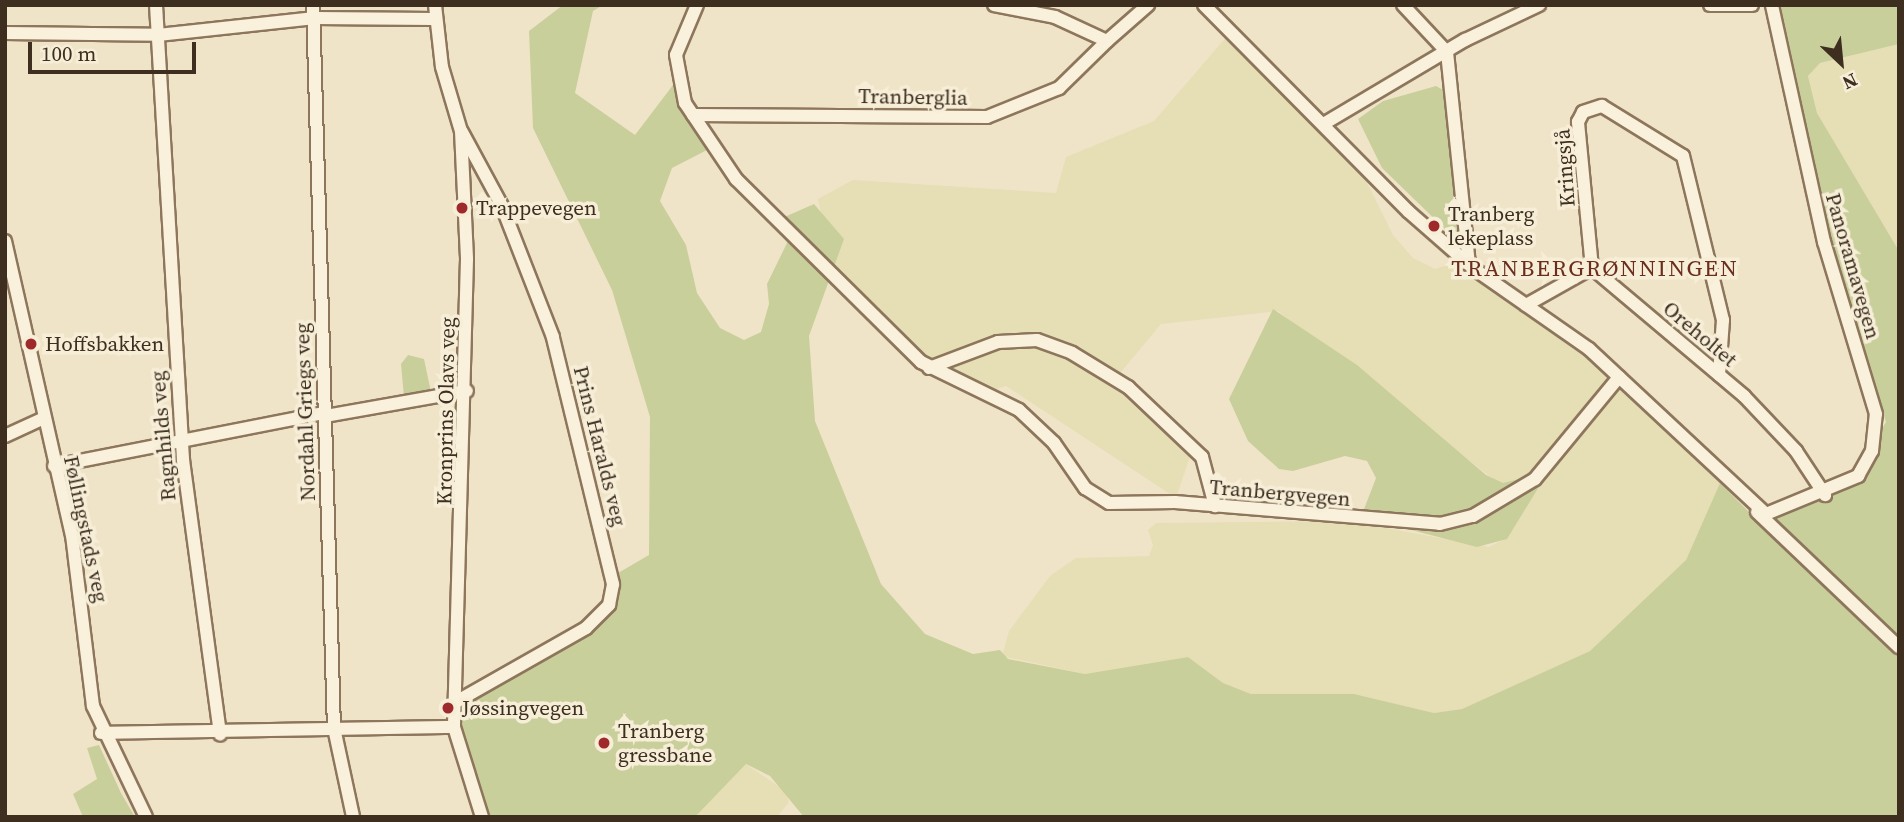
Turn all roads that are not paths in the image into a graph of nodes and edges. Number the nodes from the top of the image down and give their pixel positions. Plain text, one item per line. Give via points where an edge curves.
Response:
1 (156, 5) edge
2 (435, 5) edge
3 (697, 5) edge
4 (994, 5) edge
5 (1147, 5) edge
6 (1204, 5) edge
7 (1403, 5) edge
8 (1539, 5) edge
9 (1710, 5) edge
10 (1752, 5) edge
11 (1772, 5) edge
12 (314, 12) edge
13 (433, 19) junction
14 (5, 33) edge
15 (158, 35) junction
16 (1107, 40) junction
17 (1447, 51) junction
18 (692, 115) junction
19 (1325, 123) junction
20 (461, 131) junction
21 (5, 241) edge
22 (1469, 264) junction
23 (1592, 268) junction
24 (1526, 305) junction
25 (929, 368) junction
26 (1719, 375) junction
27 (1619, 377) junction
28 (467, 391) junction
29 (325, 415) junction
30 (42, 419) junction
31 (5, 436) edge
32 (182, 442) junction
33 (54, 466) junction
34 (1825, 495) junction
35 (1215, 506) junction
36 (1760, 511) junction
37 (1899, 647) edge
38 (453, 703) junction
39 (454, 727) junction
40 (334, 728) junction
41 (101, 733) junction
42 (220, 735) junction
43 (146, 817) edge
44 (353, 817) edge
45 (482, 817) edge

1 - 15 street, Ragnhilds veg
2 - 13 street, Kronprins Olavs veg
3 - 18 street via 676,55
4 - 16 street via 1055,17
5 - 16 street, Tranberglia
6 - 19 street
7 - 17 street
8 - 17 street
9 - 10 street
11 - 34 street, Panoramavegen via 1824,242 1876,414 1867,463 1844,487
12 - 13 street
12 - 15 street
12 - 29 street, Nordahl Griegs veg
13 - 20 street, Kronprins Olavs veg
14 - 15 street
15 - 32 street, Ragnhilds veg
16 - 18 street, Tranberglia via 1049,94 988,117
17 - 19 street
17 - 22 street
18 - 25 street via 736,179
19 - 22 street via 1409,212
20 - 28 street, Kronprins Olavs veg
20 - 38 street, Prins Haralds veg via 502,206 553,337 614,584 609,605 586,628
21 - 30 street, Føllingstads veg
22 - 24 street
23 - 24 street
23 - 26 street, Oreholtet
23 - 26 street, Kringsjå via 1578,122 1583,112 1602,106 1683,156 1723,320
24 - 27 street
25 - 35 street, Tranbergvegen via 979,386 1019,410 1098,498
25 - 35 street via 970,347 998,342 1037,340 1072,353 1128,387 1202,457
26 - 34 street, Oreholtet via 1796,451
27 - 35 street, Tranbergvegen via 1535,479 1473,516 1440,524
27 - 36 street
28 - 29 street
28 - 38 street, Kronprins Olavs veg
29 - 32 street
29 - 40 street, Nordahl Griegs veg
30 - 31 street
30 - 33 street, Føllingstads veg
32 - 33 street
32 - 42 street, Ragnhilds veg
33 - 41 street, Føllingstads veg via 79,568
34 - 36 street, Panoramavegen
36 - 37 street
38 - 39 street, Kronprins Olavs veg
39 - 40 street
39 - 45 street, Kronprins Olavs veg
40 - 42 street
40 - 44 street, Nordahl Griegs veg
41 - 42 street
41 - 43 street, Føllingstads veg

